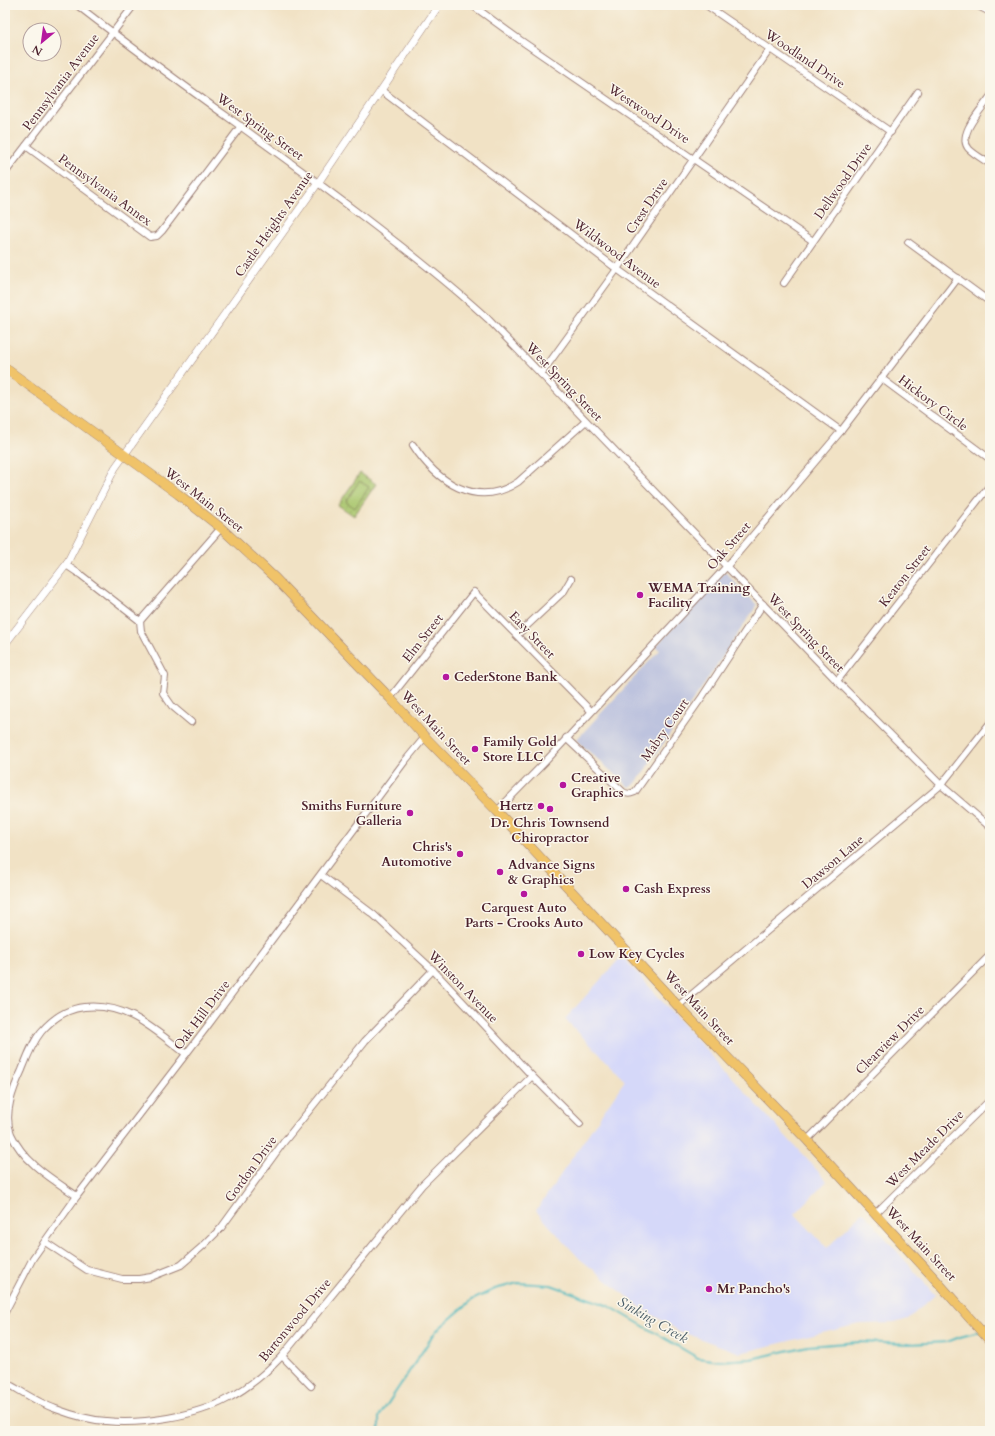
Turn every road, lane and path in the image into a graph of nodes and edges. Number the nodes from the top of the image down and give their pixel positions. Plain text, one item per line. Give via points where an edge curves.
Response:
1 (77, 5) edge
2 (134, 5) edge
3 (439, 5) edge
4 (472, 5) edge
5 (706, 5) edge
6 (976, 5) edge
7 (990, 12) edge
8 (112, 33) junction
9 (770, 49) junction
10 (382, 91) junction
11 (918, 92) dead end
12 (990, 97) edge
13 (241, 126) junction
14 (891, 132) junction
15 (26, 146) junction
16 (693, 158) junction
17 (990, 164) edge
18 (5, 173) edge
19 (318, 183) junction
20 (813, 241) junction
21 (908, 242) dead end
22 (617, 268) junction
23 (958, 278) junction
24 (784, 283) dead end
25 (990, 302) edge
26 (5, 368) edge
27 (541, 374) junction
28 (881, 378) junction
29 (586, 421) junction
30 (841, 431) junction
31 (413, 445) dead end
32 (125, 455) junction
33 (990, 459) edge
34 (990, 485) edge
35 (221, 528) junction
36 (66, 565) junction
37 (727, 566) junction
38 (571, 579) dead end
39 (474, 592) joint
40 (763, 604) junction
41 (140, 621) junction
42 (517, 635) junction
43 (5, 644) edge
44 (837, 681) junction
45 (390, 698) junction
46 (591, 711) junction
47 (191, 722) dead end
48 (990, 723) edge
49 (425, 738) junction
50 (566, 738) junction
51 (942, 785) junction
52 (497, 811) junction
53 (990, 827) edge
54 (321, 875) junction
55 (990, 955) edge
56 (433, 970) junction
57 (678, 1006) junction
58 (186, 1054) junction
59 (532, 1076) junction
60 (990, 1100) edge
61 (580, 1124) dead end
62 (807, 1140) junction
63 (77, 1196) junction
64 (875, 1214) junction
65 (45, 1242) junction
66 (5, 1312) edge
67 (990, 1341) edge
68 (282, 1356) junction
69 (5, 1382) edge
70 (311, 1386) dead end

1 - 8 street, West Spring Street
2 - 8 street, Pennsylvania Avenue
3 - 10 street, Castle Heights Avenue
4 - 16 street, Westwood Drive
5 - 9 street, Woodland Drive
6 - 7 street
8 - 13 street, West Spring Street
8 - 15 street, Pennsylvania Avenue
9 - 14 street, Woodland Drive
9 - 16 street, Crest Drive
10 - 19 street, Castle Heights Avenue
10 - 22 street, Wildwood Avenue
11 - 14 street, Dellwood Drive
12 - 17 street via 971,124 965,138 969,148
13 - 15 street, Pennsylvania Annex via 162,231 150,237
13 - 19 street, West Spring Street
14 - 20 street, Dellwood Drive
15 - 18 street, Pennsylvania Avenue
16 - 20 street, Westwood Drive
16 - 22 street, Crest Drive
19 - 27 street, West Spring Street via 462,295
19 - 32 street, Castle Heights Avenue
20 - 24 street, Dellwood Drive
21 - 23 street
22 - 27 street, Crest Drive
22 - 30 street, Wildwood Avenue
23 - 25 street
23 - 28 street, Oak Street
26 - 32 main road, West Main Street
27 - 29 street, West Spring Street
28 - 30 street, Oak Street
28 - 33 street, Hickory Circle
29 - 31 street via 518,482 509,488 490,493 473,492 452,485 431,468
29 - 37 street, West Spring Street
30 - 37 street, Oak Street
32 - 35 main road, West Main Street
32 - 36 street, Castle Heights Avenue via 104,486
34 - 44 street, Keaton Street
35 - 41 street
35 - 45 main road, West Main Street via 275,578
36 - 41 street
36 - 43 street, Castle Heights Avenue
37 - 40 street, West Spring Street
37 - 46 street, Oak Street
38 - 42 street via 564,591
39 - 42 street, Easy Street
39 - 45 street, Elm Street
40 - 44 street, West Spring Street
40 - 50 street, Mabry Court via 635,792 626,794 622,791
41 - 47 street via 141,631 165,676 163,692 172,706
42 - 46 street, Easy Street
44 - 51 street, West Spring Street
45 - 49 main road, West Main Street
46 - 50 street, Oak Street
48 - 51 street, Dawson Lane
49 - 52 main road, West Main Street
49 - 54 street, Oak Hill Drive via 405,761
50 - 52 street, Oak Street
51 - 53 street, West Spring Street
51 - 57 street, Dawson Lane
52 - 57 main road, West Main Street
54 - 56 street, Winston Avenue via 374,915
54 - 58 street, Oak Hill Drive
55 - 62 street, Clearview Drive
56 - 59 street, Winston Avenue
56 - 65 street, Gordon Drive via 365,1041 283,1143 221,1228 181,1265 151,1277 122,1279 87,1270
57 - 62 main road, West Main Street
58 - 63 street, Oak Hill Drive
58 - 63 street via 135,1017 105,1006 70,1010 40,1033 12,1097 8,1126 19,1148 36,1168
59 - 61 street, Winston Avenue
59 - 68 street, Bartonwood Drive via 422,1185
60 - 64 street, West Meade Drive
62 - 64 main road, West Main Street
63 - 65 street, Oak Hill Drive
64 - 67 main road, West Main Street
65 - 66 street, Oak Hill Drive via 21,1278
68 - 69 street, Bartonwood Drive via 257,1380 226,1400 180,1415 139,1421 105,1421 54,1409
68 - 70 street

